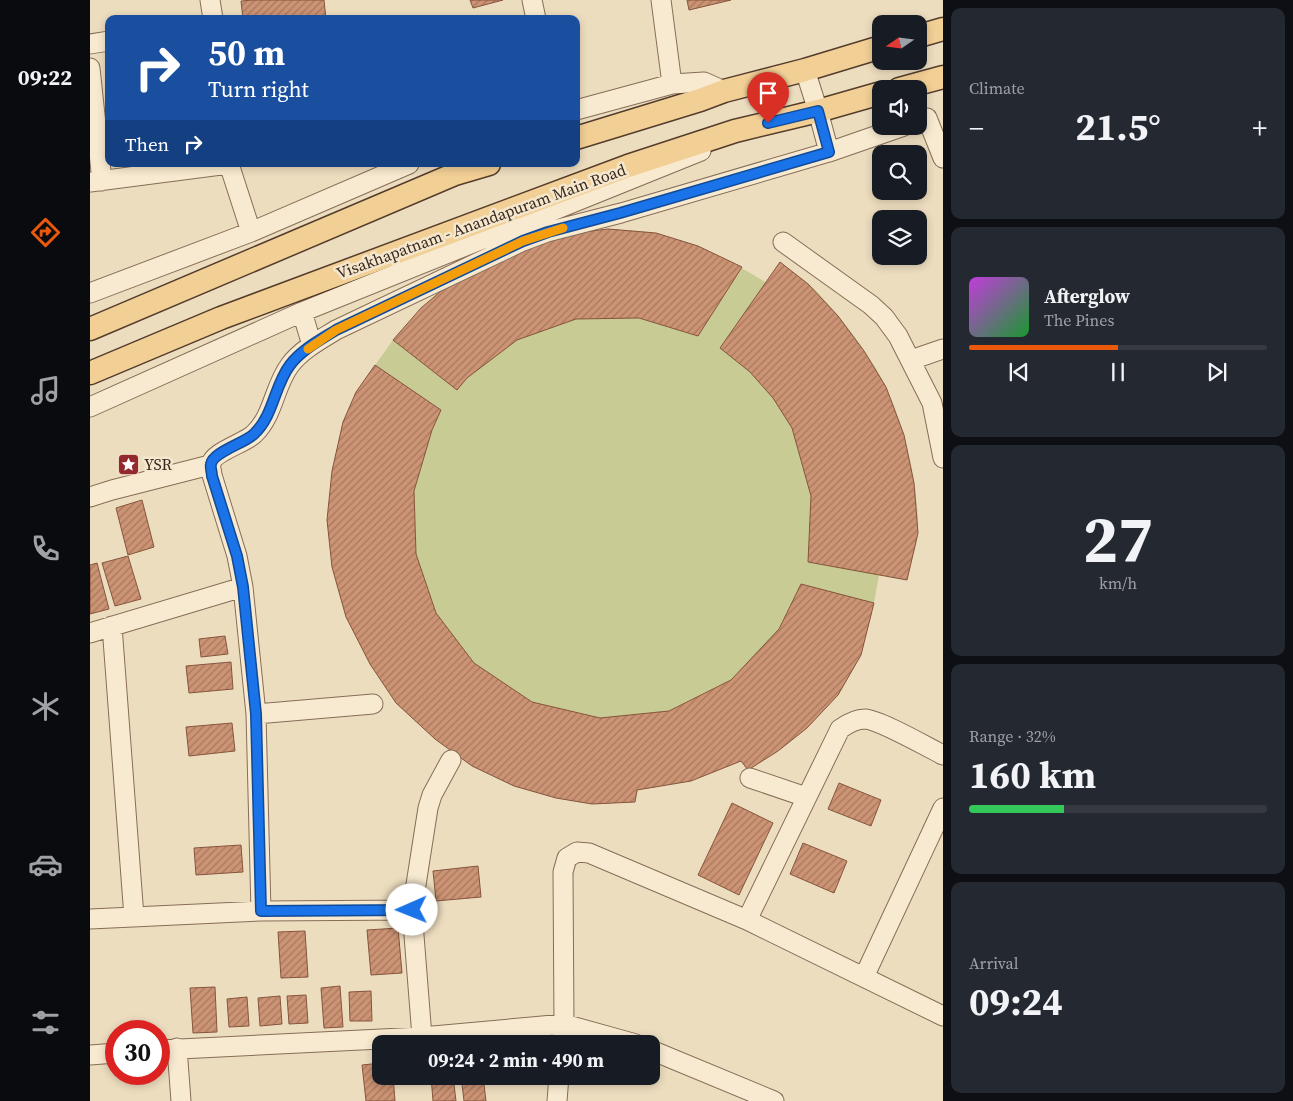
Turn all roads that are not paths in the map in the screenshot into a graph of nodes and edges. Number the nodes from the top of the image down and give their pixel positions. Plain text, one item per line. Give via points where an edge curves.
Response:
1 (210, 0) edge
2 (532, 0) edge
3 (661, 0) edge
4 (212, 15) edge
5 (535, 15) edge
6 (943, 29) edge
7 (928, 33) edge
8 (105, 42) edge
9 (90, 44) edge
10 (872, 51) edge
11 (90, 68) edge
12 (805, 70) junction
13 (943, 77) edge
14 (927, 81) edge
15 (672, 84) junction
16 (724, 91) junction
17 (872, 96) edge
18 (580, 109) edge
19 (818, 111) junction
20 (930, 118) edge
21 (735, 131) junction
22 (878, 135) edge
23 (580, 137) edge
24 (829, 152) junction
25 (943, 158) edge
26 (206, 167) edge
27 (230, 167) edge
28 (402, 167) edge
29 (479, 167) edge
30 (96, 181) edge
31 (251, 232) junction
32 (783, 242) dead end
33 (90, 293) edge
34 (302, 312) junction
35 (90, 329) edge
36 (312, 345) junction
37 (943, 349) edge
38 (911, 360) junction
39 (90, 373) edge
40 (938, 400) edge
41 (90, 407) edge
42 (943, 458) edge
43 (210, 465) junction
44 (90, 497) edge
45 (243, 587) junction
46 (112, 626) junction
47 (90, 633) edge
48 (373, 704) dead end
49 (256, 714) junction
50 (943, 755) edge
51 (451, 760) dead end
52 (750, 778) dead end
53 (806, 797) junction
54 (943, 808) edge
55 (412, 910) junction
56 (261, 911) junction
57 (134, 917) junction
58 (90, 919) edge
59 (747, 920) junction
60 (864, 977) junction
61 (943, 1016) edge
62 (564, 1024) junction
63 (422, 1035) edge
64 (444, 1035) edge
65 (563, 1035) edge
66 (604, 1035) edge
67 (372, 1039) edge
68 (170, 1049) edge
69 (105, 1054) edge
70 (660, 1054) edge
71 (90, 1055) edge
72 (170, 1057) edge
73 (558, 1085) edge
74 (181, 1101) edge
75 (557, 1101) edge
76 (774, 1101) edge

1 - 4 street
2 - 5 street
3 - 15 street
6 - 7 main road
8 - 9 street
10 - 12 main road
11 - 30 street
12 - 16 main road
12 - 19 street
13 - 14 main road
15 - 16 street via 704,82
15 - 18 street
16 - 23 main road
17 - 19 main road, Visakhapatnam - Anandapuram Main Road
19 - 21 main road, Visakhapatnam - Anandapuram Main Road
19 - 24 street
20 - 25 street
21 - 34 street via 696,154
21 - 39 main road, Visakhapatnam - Anandapuram Main Road via 628,166 221,318
22 - 24 street
24 - 36 street via 531,238 336,330
26 - 30 street
27 - 31 street
28 - 31 street
29 - 35 main road via 455,174
31 - 33 street
32 - 38 street via 871,305 898,336
34 - 36 street
34 - 41 street
36 - 43 street via 290,365 263,424 253,435 214,458
37 - 38 street
38 - 40 street
40 - 42 street
43 - 44 street
43 - 45 street
45 - 46 street
45 - 49 street
46 - 47 street
46 - 57 street
48 - 49 street
49 - 56 street
50 - 53 street via 880,724 865,719 849,723 840,730
51 - 55 street via 428,808
52 - 53 street
53 - 59 street
54 - 60 street
55 - 56 street
55 - 63 street
56 - 57 street
57 - 58 street
59 - 60 street
59 - 62 street via 589,853 577,852 567,858 563,872
60 - 61 street
62 - 64 street
62 - 65 street
62 - 66 street
67 - 68 street
69 - 71 street
70 - 76 street
72 - 74 street
73 - 75 street

